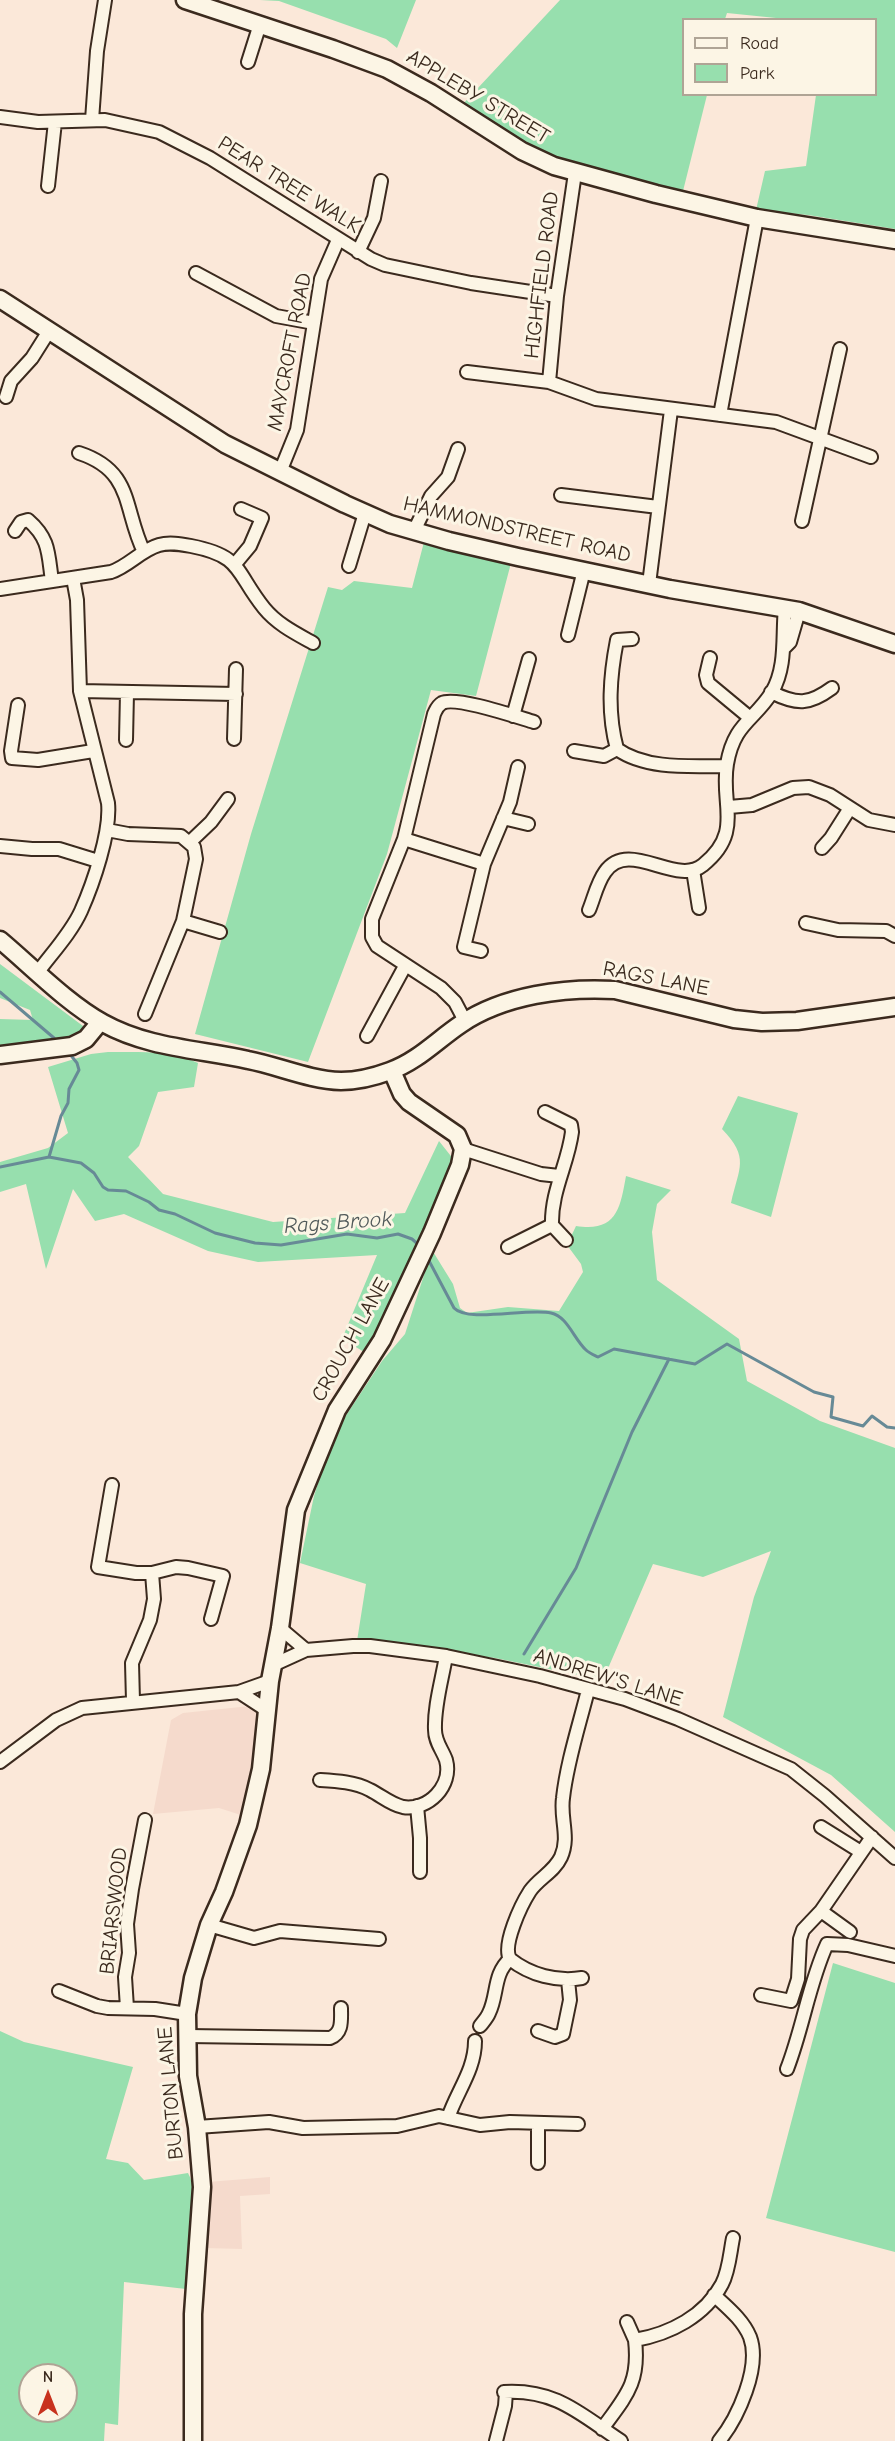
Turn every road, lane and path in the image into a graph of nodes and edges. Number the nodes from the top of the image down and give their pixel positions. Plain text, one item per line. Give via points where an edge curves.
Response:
1 (105, 0) edge
2 (185, 0) edge
3 (260, 24) junction
4 (248, 62) dead end
5 (0, 117) edge
6 (92, 120) junction
7 (55, 122) junction
8 (575, 172) junction
9 (381, 181) dead end
10 (48, 186) dead end
11 (757, 218) junction
12 (338, 240) junction
13 (895, 240) edge
14 (358, 252) junction
15 (196, 273) dead end
16 (557, 296) junction
17 (0, 299) edge
18 (314, 323) junction
19 (49, 331) junction
20 (840, 349) dead end
21 (467, 372) dead end
22 (549, 382) junction
23 (6, 397) dead end
24 (671, 410) junction
25 (720, 415) junction
26 (819, 437) junction
27 (458, 449) dead end
28 (80, 453) dead end
29 (871, 457) dead end
30 (280, 472) junction
31 (561, 495) dead end
32 (658, 507) junction
33 (241, 509) dead end
34 (365, 513) junction
35 (802, 520) dead end
36 (15, 531) dead end
37 (414, 531) junction
38 (144, 552) junction
39 (235, 564) junction
40 (349, 566) dead end
41 (584, 570) junction
42 (73, 578) junction
43 (52, 581) junction
44 (649, 584) junction
45 (0, 589) edge
46 (792, 609) junction
47 (568, 635) dead end
48 (632, 639) dead end
49 (313, 643) dead end
50 (895, 645) edge
51 (710, 658) dead end
52 (529, 659) dead end
53 (236, 669) dead end
54 (832, 688) dead end
55 (80, 691) junction
56 (771, 692) junction
57 (127, 693) junction
58 (236, 694) junction
59 (18, 705) dead end
60 (513, 716) junction
61 (749, 717) junction
62 (534, 722) dead end
63 (234, 739) dead end
64 (126, 740) dead end
65 (617, 749) junction
66 (93, 751) junction
67 (574, 751) dead end
68 (726, 766) junction
69 (519, 767) dead end
70 (228, 799) dead end
71 (729, 807) junction
72 (850, 808) junction
73 (503, 818) junction
74 (528, 825) dead end
75 (895, 825) edge
76 (107, 830) junction
77 (404, 839) junction
78 (190, 842) junction
79 (0, 846) edge
80 (822, 848) dead end
81 (98, 861) junction
82 (484, 864) junction
83 (693, 870) junction
84 (699, 908) dead end
85 (589, 910) dead end
86 (183, 921) junction
87 (806, 923) dead end
88 (220, 932) dead end
89 (895, 936) edge
90 (0, 940) edge
91 (481, 951) dead end
92 (405, 966) junction
93 (38, 972) junction
94 (895, 1007) edge
95 (145, 1014) dead end
96 (465, 1021) junction
97 (100, 1022) junction
98 (367, 1036) dead end
99 (0, 1055) edge
100 (392, 1071) junction
101 (545, 1112) dead end
102 (463, 1149) junction
103 (559, 1176) junction
104 (552, 1224) junction
105 (566, 1240) dead end
106 (507, 1247) dead end
107 (112, 1485) dead end
108 (152, 1573) junction
109 (211, 1619) dead end
110 (280, 1628) junction
111 (306, 1650) junction
112 (446, 1656) junction
113 (271, 1673) junction
114 (588, 1690) junction
115 (239, 1692) junction
116 (133, 1701) junction
117 (267, 1711) junction
118 (0, 1762) edge
119 (320, 1780) dead end
120 (417, 1806) junction
121 (145, 1820) dead end
122 (821, 1827) dead end
123 (872, 1837) junction
124 (861, 1852) junction
125 (895, 1858) edge
126 (420, 1872) dead end
127 (821, 1911) junction
128 (210, 1925) junction
129 (850, 1932) dead end
130 (379, 1939) dead end
131 (895, 1956) edge
132 (510, 1959) junction
133 (582, 1978) dead end
134 (568, 1980) junction
135 (59, 1991) dead end
136 (761, 1995) dead end
137 (127, 2008) junction
138 (341, 2008) dead end
139 (187, 2014) junction
140 (480, 2026) dead end
141 (538, 2031) dead end
142 (188, 2036) junction
143 (476, 2041) dead end
144 (786, 2069) dead end
145 (448, 2118) junction
146 (538, 2123) junction
147 (578, 2124) dead end
148 (197, 2127) junction
149 (538, 2163) dead end
150 (733, 2238) dead end
151 (714, 2295) junction
152 (627, 2322) dead end
153 (635, 2340) junction
154 (602, 2429) junction
155 (193, 2441) edge
156 (496, 2441) edge
157 (621, 2441) edge
158 (719, 2441) edge

1 - 6 street
2 - 3 street, APPLEBY STREET
3 - 4 street
3 - 8 street, APPLEBY STREET via 387,69 530,155
5 - 7 street, PEAR TREE WALK
6 - 7 street, PEAR TREE WALK
6 - 12 street, PEAR TREE WALK via 117,121 169,136
7 - 10 street
8 - 11 street, APPLEBY STREET
8 - 16 street, HIGHFIELD ROAD
9 - 14 street via 374,218
11 - 13 street, APPLEBY STREET
11 - 25 street
12 - 14 street, PEAR TREE WALK
12 - 18 street, MAYCROFT ROAD via 321,279
14 - 16 street, PEAR TREE WALK via 386,265
15 - 18 street via 276,316
16 - 22 street, HIGHFIELD ROAD
17 - 19 street, HAMMONDSTREET ROAD
18 - 30 street, MAYCROFT ROAD via 297,430
19 - 23 street via 11,381
19 - 30 street, HAMMONDSTREET ROAD via 225,444
20 - 26 street
21 - 22 street
22 - 24 street via 597,399
24 - 25 street
24 - 32 street
25 - 26 street via 776,422
26 - 29 street
26 - 35 street
27 - 37 street via 448,477 426,504
28 - 38 street via 102,463 118,479
30 - 34 street, HAMMONDSTREET ROAD
31 - 32 street
32 - 44 street
33 - 39 street via 262,518 246,552
34 - 37 street, HAMMONDSTREET ROAD
34 - 40 street
36 - 43 street via 28,520 40,531 46,541
37 - 41 street, HAMMONDSTREET ROAD
38 - 39 street via 158,545 179,544 213,550
38 - 42 street via 119,569
39 - 49 street via 264,608 281,625
41 - 44 street, HAMMONDSTREET ROAD
41 - 47 street
42 - 43 street
42 - 55 street
43 - 45 street
44 - 46 street, HAMMONDSTREET ROAD
46 - 50 street, HAMMONDSTREET ROAD
46 - 56 street via 782,640 779,674
48 - 65 street via 617,640 611,674 610,701
51 - 61 street via 708,683
52 - 60 street
53 - 58 street
54 - 56 street via 802,702 789,701
55 - 57 street
55 - 66 street
56 - 61 street
57 - 58 street
57 - 64 street
58 - 63 street
59 - 66 street via 12,758 39,760
60 - 62 street
60 - 77 street via 463,703 439,705
61 - 68 street via 733,742
65 - 67 street via 604,756
65 - 68 street via 660,764
66 - 76 street via 108,803
68 - 71 street
69 - 73 street
70 - 78 street
71 - 72 street via 761,802 804,787 822,791
71 - 83 street via 722,842 708,861
72 - 75 street via 869,820
72 - 80 street
73 - 74 street
73 - 82 street
76 - 78 street via 178,836
76 - 81 street
77 - 82 street
77 - 92 street via 366,939
78 - 86 street via 196,859
79 - 81 street via 59,849
81 - 93 street via 81,911
82 - 91 street via 464,947
83 - 84 street
83 - 85 street via 633,860 615,864 603,874
86 - 88 street
86 - 95 street
87 - 89 street via 838,930 886,930
90 - 93 street
92 - 96 street via 441,988 455,1002
92 - 98 street
93 - 97 street
94 - 96 street, RAGS LANE via 762,1022 734,1019 638,994 597,989 523,999
96 - 100 street, RAGS LANE
97 - 99 street via 86,1039 72,1046
97 - 100 street via 150,1043 249,1060 324,1079 357,1080
100 - 102 street via 409,1102 457,1136
101 - 103 street via 571,1125 571,1139
102 - 103 street
102 - 110 street, CROUCH LANE via 432,1233 382,1340 337,1410 308,1478 296,1510
103 - 104 street
104 - 105 street
104 - 106 street
107 - 108 street via 98,1567
108 - 109 street via 176,1568 223,1576
108 - 116 street via 154,1599 150,1620 132,1663
110 - 111 street
110 - 113 street, CROUCH LANE
111 - 112 street, ANDREW'S LANE via 370,1646
111 - 113 street, ANDREW'S LANE
112 - 114 street, ANDREW'S LANE
112 - 120 street via 435,1727 436,1740 446,1760 445,1780 434,1798
113 - 115 street, ANDREW'S LANE
113 - 117 street, BURTON LANE
114 - 123 street, ANDREW'S LANE via 669,1716 791,1769
114 - 132 street via 563,1795 564,1846 556,1866 530,1892 506,1945
115 - 116 street, ANDREW'S LANE
115 - 117 street
116 - 118 street, ANDREW'S LANE via 70,1712
117 - 128 street, BURTON LANE via 261,1769 248,1825
119 - 120 street via 361,1786 390,1803 406,1808
120 - 126 street
121 - 137 street, BRIARSWOOD via 128,1924
122 - 124 street
123 - 124 street
123 - 125 street, ANDREW'S LANE
124 - 127 street
127 - 129 street
127 - 136 street via 806,1925 800,1939 801,1963 791,2001
128 - 130 street via 254,1938 280,1932
128 - 139 street, BURTON LANE via 193,1978
131 - 144 street via 828,1944 819,1961 798,2041
132 - 134 street via 552,1979
132 - 140 street via 496,1980 489,2013
133 - 134 street
134 - 141 street via 570,2000 563,2034 555,2037
135 - 137 street via 97,2006
137 - 139 street
138 - 142 street via 341,2028 330,2038
139 - 142 street, BURTON LANE
142 - 148 street, BURTON LANE via 188,2076
143 - 145 street via 472,2066
145 - 146 street via 480,2125
145 - 148 street via 432,2117 397,2126 320,2129 270,2122
146 - 147 street
146 - 149 street
148 - 155 street, BURTON LANE via 202,2187 193,2314
150 - 151 street via 723,2282
151 - 153 street via 681,2325
151 - 158 street via 745,2327 752,2352 752,2371 745,2393
152 - 153 street
153 - 154 street via 635,2378
154 - 156 street via 551,2396 505,2392
154 - 157 street

